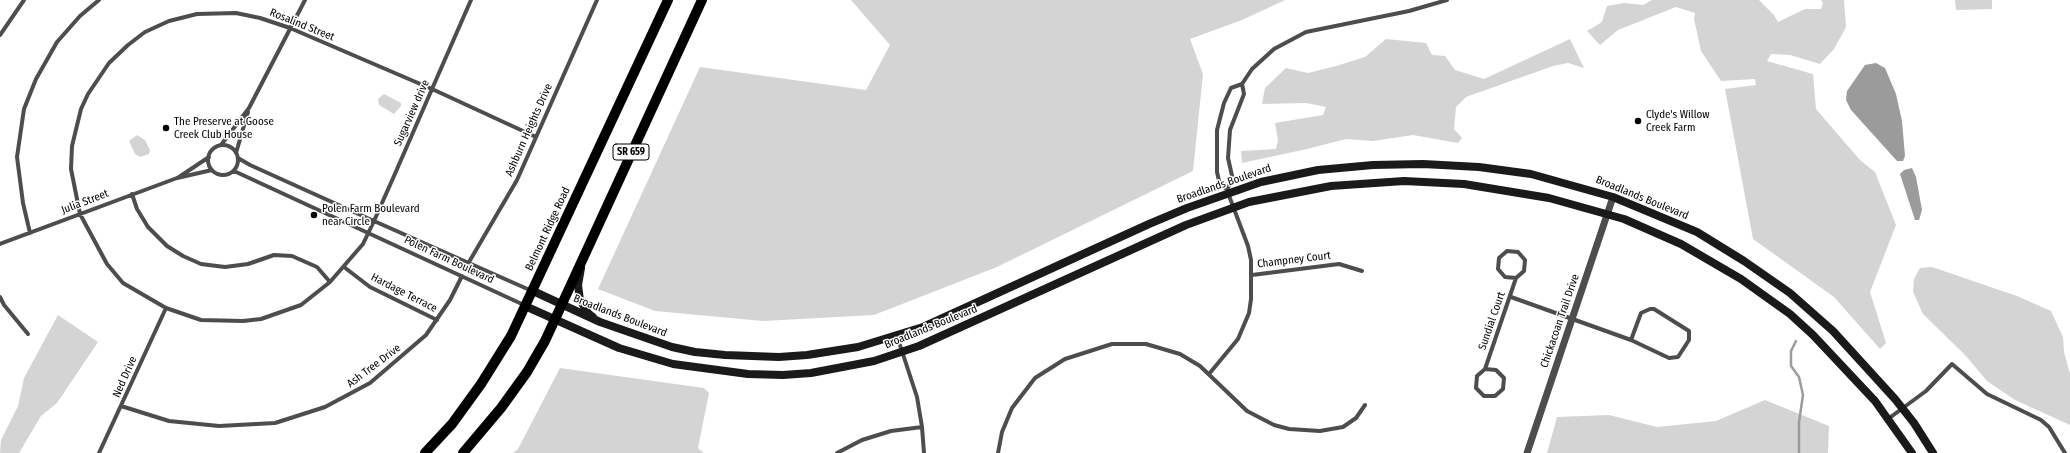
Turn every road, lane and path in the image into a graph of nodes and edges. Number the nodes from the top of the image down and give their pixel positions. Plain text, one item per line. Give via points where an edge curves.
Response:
1 (24, 0) edge
2 (99, 0) edge
3 (305, 0) edge
4 (471, 0) edge
5 (596, 0) edge
6 (668, 0) edge
7 (702, 0) edge
8 (1447, 0) edge
9 (290, 28) junction
10 (0, 35) edge
11 (1242, 84) junction
12 (432, 89) junction
13 (249, 108) junction
14 (536, 137) junction
15 (221, 145) junction
16 (236, 153) junction
17 (209, 157) junction
18 (238, 158) junction
19 (212, 170) junction
20 (234, 171) junction
21 (177, 178) junction
22 (1228, 191) junction
23 (132, 194) junction
24 (1613, 197) junction
25 (1233, 207) junction
26 (80, 214) junction
27 (1608, 214) junction
28 (374, 221) junction
29 (30, 233) junction
30 (367, 233) junction
31 (0, 244) edge
32 (469, 262) junction
33 (581, 264) junction
34 (344, 267) junction
35 (1362, 270) dead end
36 (1252, 275) junction
37 (462, 276) junction
38 (1516, 278) junction
39 (330, 282) junction
40 (533, 291) junction
41 (0, 297) edge
42 (1511, 297) junction
43 (563, 305) junction
44 (525, 306) junction
45 (166, 308) junction
46 (1572, 319) junction
47 (438, 320) junction
48 (556, 320) junction
49 (600, 322) junction
50 (28, 334) dead end
51 (897, 336) junction
52 (1631, 340) junction
53 (902, 352) junction
54 (1485, 369) junction
55 (1209, 374) junction
56 (1365, 405) dead end
57 (121, 406) junction
58 (1903, 409) junction
59 (1888, 419) junction
60 (922, 427) junction
61 (99, 453) edge
62 (425, 453) edge
63 (463, 453) edge
64 (837, 453) edge
65 (924, 453) edge
66 (998, 453) edge
67 (1527, 453) edge
68 (1912, 453) edge
69 (1933, 453) edge
70 (2065, 453) edge

1 - 10 street
2 - 29 street via 80,16 57,42 36,79 24,109 17,157
3 - 9 street
4 - 12 street, Sugarview drive
5 - 14 street, Ashburn Heights Drive
6 - 40 main road, Belmont Ridge Road / SR 659
7 - 33 main road, SR 659
8 - 11 street via 1409,11 1306,32 1274,49 1252,69
9 - 12 street, Rosalind Street
9 - 13 street
9 - 26 street, Rosalind Street via 236,13 197,14 169,21 145,32 128,44 99,77 81,110 75,129 71,169
11 - 22 street via 1244,94 1230,130 1228,158 1233,180
11 - 22 street via 1231,88 1217,130 1217,172 1220,185
12 - 14 street, Rosalind Street
12 - 28 street, Sugarview drive
13 - 15 street
13 - 16 street
14 - 32 street, Ashburn Heights Drive via 506,200
15 - 16 street
15 - 17 street via 211,151
16 - 18 street
17 - 19 street
17 - 21 street, Julia Street
18 - 20 street via 238,165
18 - 28 street, Polen Farm Boulevard via 250,166
19 - 20 street, Polen Farm Boulevard via 223,175
19 - 21 street, Julia Street
20 - 30 street, Polen Farm Boulevard
21 - 23 street, Julia Street
22 - 24 main road, Broadlands Boulevard via 1318,170 1373,164 1416,164 1479,167 1531,174
22 - 25 street
22 - 51 main road, Broadlands Boulevard via 1106,242 948,316
23 - 26 street, Julia Street
23 - 39 street via 137,209 148,227 167,246 201,264 248,264 274,255 292,256 317,266
24 - 27 street, Chickacoan Trail Drive
24 - 58 main road, Broadlands Boulevard via 1697,232 1790,293 1844,342
25 - 27 main road, Broadlands Boulevard via 1331,186 1404,181 1521,192
25 - 36 street via 1248,246
25 - 53 main road, Broadlands Boulevard via 1186,225 952,333
26 - 29 street, Julia Street
26 - 45 street, Rosalind Street via 107,264 123,283
27 - 46 street, Chickacoan Trail Drive
27 - 59 main road, Broadlands Boulevard via 1681,244 1741,280 1790,314 1854,378
28 - 30 street, Sugarview drive
28 - 32 street, Polen Farm Boulevard
29 - 31 street, Julia Street
30 - 34 street, Rosalind Street via 363,244
30 - 37 street, Polen Farm Boulevard
32 - 40 street, Polen Farm Boulevard
33 - 43 main road, SR 659
33 - 49 main road via 578,285 580,300 588,313
34 - 39 street, Rosalind Street
34 - 47 street, Hardage Terrace via 370,287
35 - 36 street, Champney Court via 1339,264
36 - 55 street via 1251,299 1244,327 1230,351
37 - 44 street, Polen Farm Boulevard
37 - 47 street, Ash Tree Drive
38 - 38 street, Sundial Court via 1524,271 1525,260 1518,252 1507,251 1499,258 1498,269 1505,277
38 - 42 street, Sundial Court
39 - 45 street, Rosalind Street via 302,305 261,319 201,320
40 - 43 main road, Broadlands Boulevard
40 - 44 main road, Belmont Ridge Road / SR 659
41 - 50 street
42 - 46 street
42 - 54 street, Sundial Court
43 - 48 main road, SR 659
43 - 49 main road, Broadlands Boulevard
44 - 48 main road, Broadlands Boulevard
44 - 62 main road, Belmont Ridge Road / SR 659 via 497,361 452,424
45 - 57 street, Ned Drive
46 - 52 street
46 - 67 street, Chickacoan Trail Drive
47 - 57 street, Ash Tree Drive via 410,350 370,383 325,407 300,416 275,422 219,426 169,421
48 - 53 main road, Broadlands Boulevard via 646,357 697,369 748,374 783,375 817,372
48 - 63 main road, SR 659 via 527,372
49 - 51 main road, Broadlands Boulevard via 638,337 680,349 750,357 836,351
51 - 53 street
52 - 52 street via 1674,358 1681,353 1690,336 1686,327 1650,309 1641,313
53 - 60 street via 915,390
54 - 54 street, Sundial Court via 1477,376 1476,388 1484,396 1495,396 1503,389 1504,378 1496,370
55 - 56 street via 1247,411 1260,419 1289,429 1320,431 1343,427 1356,418
55 - 66 street via 1180,354 1146,344 1112,344 1070,356 1044,370 1019,397 1006,420
57 - 61 street, Ned Drive
58 - 59 street
58 - 69 main road, Broadlands Boulevard
58 - 70 street via 1926,391 1952,364 1987,394 2041,420
59 - 68 main road, Broadlands Boulevard
60 - 64 street via 891,431 862,440
60 - 65 street

